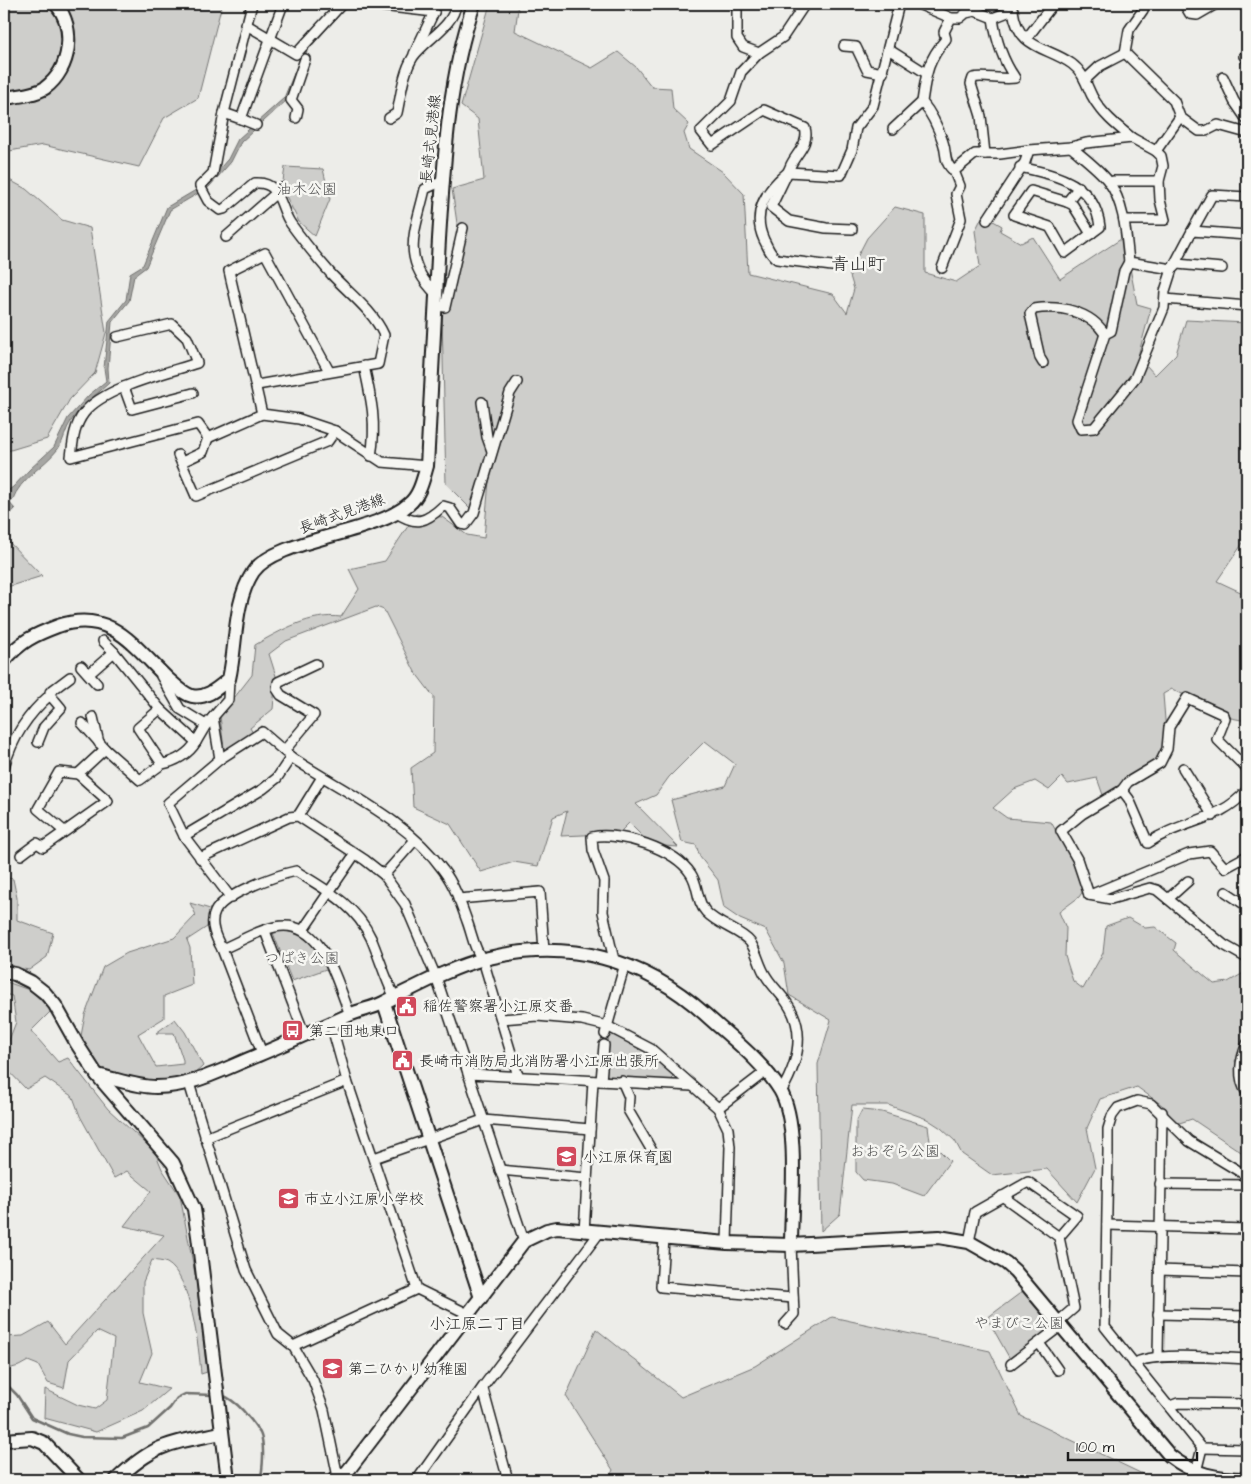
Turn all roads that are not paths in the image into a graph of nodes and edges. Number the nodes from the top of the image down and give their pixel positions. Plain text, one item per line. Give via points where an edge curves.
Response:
1 (56, 4) edge
2 (252, 4) edge
3 (283, 4) edge
4 (342, 4) edge
5 (364, 4) edge
6 (456, 4) edge
7 (474, 4) edge
8 (737, 4) edge
9 (805, 4) edge
10 (899, 4) edge
11 (918, 4) edge
12 (1054, 4) edge
13 (1144, 4) edge
14 (1184, 4) edge
15 (1216, 4) edge
16 (433, 8) edge
17 (967, 8) edge
18 (951, 18) junction
19 (993, 18) junction
20 (245, 24) junction
21 (1027, 38) junction
22 (271, 40) junction
23 (844, 46) dead end
24 (888, 49) junction
25 (759, 53) junction
26 (1125, 53) junction
27 (296, 54) junction
28 (412, 59) junction
29 (883, 73) junction
30 (926, 74) junction
31 (1223, 77) dead end
32 (1085, 80) junction
33 (4, 98) edge
34 (922, 102) junction
35 (224, 113) junction
36 (1180, 117) junction
37 (296, 118) dead end
38 (389, 118) dead end
39 (242, 119) junction
40 (1247, 120) edge
41 (256, 125) dead end
42 (893, 129) dead end
43 (1247, 133) edge
44 (1132, 138) junction
45 (1071, 147) junction
46 (1029, 150) junction
47 (1156, 150) junction
48 (985, 154) junction
49 (1020, 167) junction
50 (954, 171) junction
51 (788, 172) junction
52 (443, 181) junction
53 (1159, 181) junction
54 (1109, 182) junction
55 (1079, 187) junction
56 (280, 190) junction
57 (1247, 197) edge
58 (1067, 202) junction
59 (987, 220) dead end
60 (1124, 220) junction
61 (464, 228) dead end
62 (852, 229) dead end
63 (1192, 231) junction
64 (1091, 234) junction
65 (1247, 234) edge
66 (226, 237) dead end
67 (1129, 262) junction
68 (832, 266) dead end
69 (942, 268) dead end
70 (1222, 268) dead end
71 (1172, 269) junction
72 (1165, 299) junction
73 (436, 300) junction
74 (1247, 306) edge
75 (1104, 334) junction
76 (116, 337) dead end
77 (1043, 364) dead end
78 (364, 366) junction
79 (329, 371) junction
80 (517, 382) dead end
81 (257, 385) junction
82 (124, 387) junction
83 (193, 393) dead end
84 (482, 402) dead end
85 (262, 414) junction
86 (335, 431) junction
87 (208, 438) junction
88 (492, 451) junction
89 (371, 456) junction
90 (426, 466) junction
91 (395, 512) junction
92 (103, 641) dead end
93 (114, 652) junction
94 (4, 660) edge
95 (316, 664) dead end
96 (81, 666) dead end
97 (155, 666) junction
98 (88, 674) junction
99 (70, 676) dead end
100 (229, 679) junction
101 (97, 684) dead end
102 (50, 695) junction
103 (160, 709) junction
104 (94, 717) dead end
105 (213, 717) junction
106 (82, 724) dead end
107 (206, 725) junction
108 (38, 742) dead end
109 (196, 742) junction
110 (102, 746) junction
111 (288, 754) junction
112 (220, 759) junction
113 (162, 764) junction
114 (4, 767) edge
115 (1183, 768) dead end
116 (1247, 769) edge
117 (78, 774) junction
118 (322, 777) junction
119 (1122, 790) junction
120 (1247, 790) edge
121 (298, 816) junction
122 (1213, 816) junction
123 (64, 831) junction
124 (184, 836) junction
125 (415, 840) junction
126 (355, 854) junction
127 (21, 855) dead end
128 (1247, 856) edge
129 (200, 858) junction
130 (384, 875) junction
131 (1188, 881) dead end
132 (330, 891) junction
133 (1226, 892) dead end
134 (1089, 895) junction
135 (231, 898) junction
136 (458, 899) junction
137 (1168, 900) junction
138 (1247, 906) edge
139 (303, 930) junction
140 (266, 931) junction
141 (222, 949) junction
142 (544, 951) junction
143 (1247, 958) edge
144 (483, 960) junction
145 (620, 962) junction
146 (4, 972) edge
147 (436, 977) junction
148 (389, 999) junction
149 (350, 1014) junction
150 (502, 1019) junction
151 (331, 1024) junction
152 (606, 1030) junction
153 (305, 1036) junction
154 (604, 1044) dead end
155 (1247, 1044) edge
156 (262, 1054) junction
157 (765, 1072) junction
158 (468, 1074) junction
159 (97, 1075) junction
160 (518, 1076) junction
161 (348, 1081) junction
162 (597, 1081) junction
163 (622, 1081) junction
164 (189, 1083) junction
165 (692, 1086) junction
166 (781, 1092) junction
167 (1247, 1093) edge
168 (718, 1108) junction
169 (1162, 1112) junction
170 (483, 1120) junction
171 (590, 1129) junction
172 (205, 1138) junction
173 (429, 1138) junction
174 (655, 1156) dead end
175 (374, 1158) junction
176 (500, 1170) junction
177 (1247, 1176) edge
178 (587, 1178) junction
179 (1160, 1184) junction
180 (1247, 1185) edge
181 (1002, 1196) junction
182 (1106, 1225) junction
183 (1159, 1227) junction
184 (1247, 1229) edge
185 (584, 1232) junction
186 (600, 1232) junction
187 (1059, 1237) junction
188 (664, 1238) junction
189 (524, 1241) junction
190 (968, 1242) junction
191 (727, 1243) junction
192 (791, 1245) junction
193 (1159, 1270) junction
194 (1247, 1273) edge
195 (417, 1289) junction
196 (481, 1298) junction
197 (793, 1298) junction
198 (468, 1314) junction
199 (1158, 1314) junction
200 (1247, 1316) edge
201 (1060, 1323) junction
202 (785, 1324) dead end
203 (1039, 1343) junction
204 (293, 1346) junction
205 (1158, 1356) junction
206 (1247, 1359) edge
207 (1011, 1364) dead end
208 (1134, 1364) junction
209 (1058, 1370) dead end
210 (484, 1389) junction
211 (1247, 1404) edge
212 (1170, 1406) junction
213 (222, 1434) junction
214 (4, 1440) edge
215 (1202, 1448) junction
216 (1247, 1449) edge
217 (1196, 1472) junction
218 (343, 1477) edge
219 (1247, 1479) edge
220 (79, 1480) edge
221 (116, 1480) edge
222 (228, 1480) edge
223 (417, 1480) edge
224 (508, 1480) edge

1 - 33 street via 67,26 68,39 66,59 58,74 45,88
2 - 20 street
3 - 22 street
4 - 27 street
5 - 16 street
6 - 28 street via 445,24
7 - 52 street, 長崎式見港線 via 464,31 454,82
8 - 25 street via 737,38 743,47
9 - 25 street via 783,37
10 - 24 street
11 - 18 street
12 - 21 street
13 - 26 street via 1129,30
14 - 15 street via 1190,14 1197,15
16 - 28 street
17 - 18 street via 960,18
17 - 19 street
18 - 30 street via 944,32 946,39 931,58
19 - 21 street via 1013,10 1014,22
19 - 48 street via 1003,61 1015,78 973,78 971,84 981,116
20 - 22 street
20 - 35 street
21 - 32 street via 1040,50 1071,63
22 - 27 street
22 - 39 street
23 - 29 street via 856,48 867,70
24 - 29 street
24 - 30 street
25 - 51 street via 741,72 730,101 701,131 712,145 764,110 805,128 807,134 801,152
26 - 32 street via 1100,66
26 - 36 street via 1174,102
27 - 37 street via 310,59 291,100 298,109
28 - 38 street via 397,113
29 - 51 street via 873,106 856,128 852,150 841,175
30 - 34 street
31 - 40 street
32 - 44 street via 1092,97 1106,115
34 - 42 street
34 - 50 street via 935,120 944,145 943,155
35 - 39 street
35 - 56 street via 213,172 200,186 208,201 216,209 224,209 254,183
36 - 43 street via 1199,131 1218,125
36 - 47 street
39 - 41 street
44 - 45 street
44 - 47 street
45 - 46 street
45 - 54 street
46 - 48 street
46 - 49 street
47 - 53 street via 1163,166
48 - 50 street via 975,154
49 - 55 street via 1063,177
49 - 59 street
50 - 69 street via 960,186 956,194 961,219
51 - 62 street via 771,207 789,221
51 - 68 street via 775,183 764,200 758,227 772,256
52 - 73 street, 長崎式見港線
52 - 73 street via 425,189 411,252 422,280
53 - 54 street
53 - 60 street via 1165,220
54 - 60 street
55 - 58 street
55 - 64 street via 1100,220 1100,227
56 - 66 street
56 - 78 street via 290,222 331,274 380,326 384,336 378,364
57 - 63 street via 1212,195
58 - 64 street via 1073,205
58 - 64 street via 1031,191 1014,215 1050,226 1066,253
60 - 67 street
61 - 73 street via 445,307
63 - 65 street
63 - 71 street
67 - 71 street
67 - 75 street via 1124,271 1111,332
70 - 71 street via 1177,264
71 - 72 street
72 - 74 street
72 - 75 street via 1135,378 1094,428 1081,429 1077,420
73 - 90 street, 長崎式見港線
75 - 77 street via 1095,321 1077,312 1047,307 1034,309 1030,314
76 - 82 street via 172,324 187,338 197,363
78 - 79 street
78 - 89 street via 373,407 375,434
79 - 81 street
79 - 81 street via 265,253 229,271
80 - 88 street via 510,393
81 - 85 street
82 - 83 street via 132,409
82 - 87 street via 85,412 74,430 71,457 198,424
84 - 88 street
85 - 86 street via 299,419
85 - 87 street
86 - 87 street via 328,442 196,496 180,458 203,452
86 - 89 street
88 - 91 street via 474,513 465,525 450,508 443,506 431,518 418,522
89 - 90 street via 382,462
90 - 91 street, 長崎式見港線 via 421,487 410,504
91 - 100 street, 長崎式見港線 via 380,521 288,550 255,570 242,592
92 - 93 street
93 - 98 street
93 - 103 street
94 - 97 street via 32,635 70,622 95,622 120,631
95 - 111 street via 278,682 276,689 280,695 314,715
96 - 98 street
97 - 100 street via 178,688 192,696 210,694
97 - 107 street via 180,709
98 - 101 street
99 - 102 street
100 - 105 street via 228,700
102 - 108 street via 61,708 44,727
102 - 114 street via 28,718
103 - 109 street
103 - 113 street via 138,728
104 - 110 street
105 - 107 street
105 - 112 street
106 - 110 street
107 - 109 street
109 - 113 street via 192,750
110 - 113 street via 140,780
110 - 117 street
111 - 112 street via 262,732
111 - 118 street
111 - 124 street via 277,778
112 - 124 street via 168,803
115 - 122 street
116 - 119 street via 1217,739 1224,715 1187,698 1169,726 1167,748 1160,763 1128,782
117 - 123 street via 108,802
117 - 123 street via 59,772 38,809
118 - 121 street
118 - 125 street via 365,803
119 - 122 street via 1148,842 1161,833
119 - 134 street via 1061,831 1077,859
120 - 122 street via 1227,809
121 - 126 street
121 - 129 street
123 - 127 street via 42,847 37,843
124 - 129 street
125 - 130 street
125 - 136 street via 444,871
126 - 130 street
126 - 132 street
128 - 134 street via 1225,868 1210,851 1189,854
129 - 135 street
130 - 147 street via 405,904
131 - 137 street
132 - 135 street via 296,871 268,878
132 - 139 street
132 - 148 street via 347,905 370,936
133 - 138 street
134 - 137 street via 1112,899 1150,888
135 - 141 street via 222,902 214,912 214,935
136 - 142 street via 540,892
136 - 144 street
137 - 143 street via 1224,945
139 - 140 street via 284,925
139 - 149 street via 323,951
140 - 141 street
140 - 153 street
141 - 156 street
142 - 144 street
142 - 145 street
144 - 147 street
144 - 150 street
145 - 152 street
145 - 157 street via 638,968 675,989
145 - 166 street via 603,912 604,881 593,850 592,838 605,834 649,844 675,860 692,874 701,906 714,920 750,941 760,967 786,1001 796,1024 796,1063
146 - 159 street via 16,974 45,993
147 - 148 street
147 - 158 street
148 - 149 street
148 - 173 street
149 - 151 street
150 - 152 street via 537,1016 582,1020
150 - 160 street
151 - 153 street
151 - 161 street
152 - 165 street via 651,1049
153 - 156 street
154 - 162 street
155 - 167 street via 1241,1074
156 - 164 street
157 - 166 street
157 - 168 street
158 - 160 street
158 - 170 street
159 - 164 street via 156,1087
159 - 213 street via 173,1163 194,1209
160 - 162 street
161 - 172 street
161 - 175 street
162 - 163 street
162 - 171 street
163 - 165 street
163 - 174 street via 629,1098 628,1110
164 - 172 street
165 - 168 street
166 - 192 street via 792,1127
168 - 191 street via 728,1129 730,1147
169 - 177 street via 1189,1141
169 - 179 street
169 - 182 street via 1151,1104 1137,1101 1118,1108 1112,1116 1108,1129
170 - 171 street
170 - 173 street
170 - 176 street
171 - 178 street
172 - 204 street via 246,1270 278,1334
173 - 175 street
173 - 196 street
175 - 195 street
176 - 178 street
176 - 189 street
178 - 185 street
179 - 180 street
179 - 183 street
181 - 187 street
181 - 187 street via 1028,1182 1077,1216
181 - 190 street via 975,1212
182 - 183 street
182 - 208 street via 1105,1327
183 - 184 street
183 - 193 street
185 - 186 street
185 - 189 street via 557,1228
186 - 188 street
186 - 210 street
187 - 201 street via 1074,1308
188 - 191 street
188 - 197 street via 661,1287
189 - 196 street
190 - 192 street via 922,1237
190 - 201 street via 1006,1263
191 - 192 street
192 - 197 street
193 - 194 street
193 - 199 street
195 - 198 street
195 - 204 street
196 - 198 street
197 - 202 street via 794,1314
198 - 218 street
199 - 200 street
199 - 205 street
201 - 203 street
201 - 217 street via 1159,1444 1179,1463
203 - 207 street
203 - 209 street
204 - 218 street via 313,1380
205 - 206 street
205 - 208 street via 1140,1359
208 - 212 street
210 - 223 street
210 - 224 street
211 - 212 street via 1178,1403
212 - 215 street
213 - 221 street via 156,1448
213 - 222 street
214 - 220 street via 32,1438 44,1443
215 - 216 street
215 - 217 street
217 - 219 street via 1210,1477

